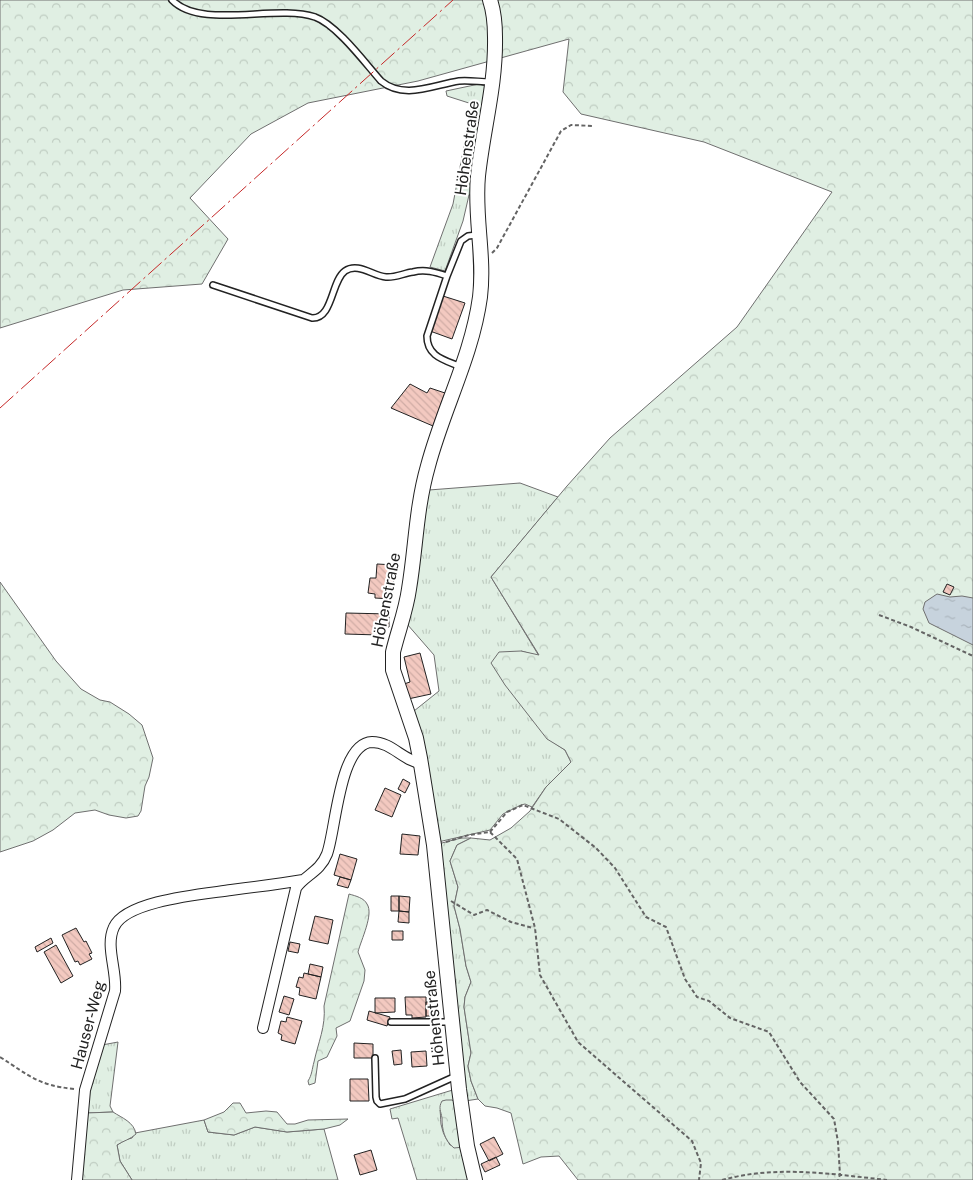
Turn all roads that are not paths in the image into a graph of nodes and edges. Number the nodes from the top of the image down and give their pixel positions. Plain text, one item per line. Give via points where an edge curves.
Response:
1 (172, 0) edge
2 (490, 0) edge
3 (494, 82) junction
4 (480, 235) junction
5 (447, 276) junction
6 (214, 285) dead end
7 (462, 368) junction
8 (421, 763) junction
9 (303, 880) junction
10 (391, 1022) dead end
11 (452, 1022) junction
12 (263, 1028) dead end
13 (375, 1058) dead end
14 (458, 1075) junction
15 (78, 1180) edge
16 (475, 1180) edge

1 - 3 lane via 179,7 207,15 278,12 315,17 337,31 389,88 418,91 461,81
2 - 3 street, Höhenstraße via 495,24
3 - 4 street, Höhenstraße via 476,194
4 - 5 lane via 468,236 461,241
4 - 7 street, Höhenstraße via 480,298
5 - 6 lane via 425,270 390,277 352,267 343,273 323,315 317,319
5 - 7 lane via 427,336 427,345 434,354
7 - 8 street, Höhenstraße via 425,477 417,510 409,589 393,652 393,670
8 - 9 street via 378,743 366,744 356,750 349,760 327,854 319,867
8 - 11 street, Höhenstraße via 434,845
9 - 12 street via 296,888
9 - 15 street, Hauser-Weg via 169,899 150,904 116,923 111,934 115,991 86,1090
10 - 11 lane
11 - 14 street, Höhenstraße
13 - 14 lane via 376,1097 380,1104 405,1099
14 - 16 street, Höhenstraße

